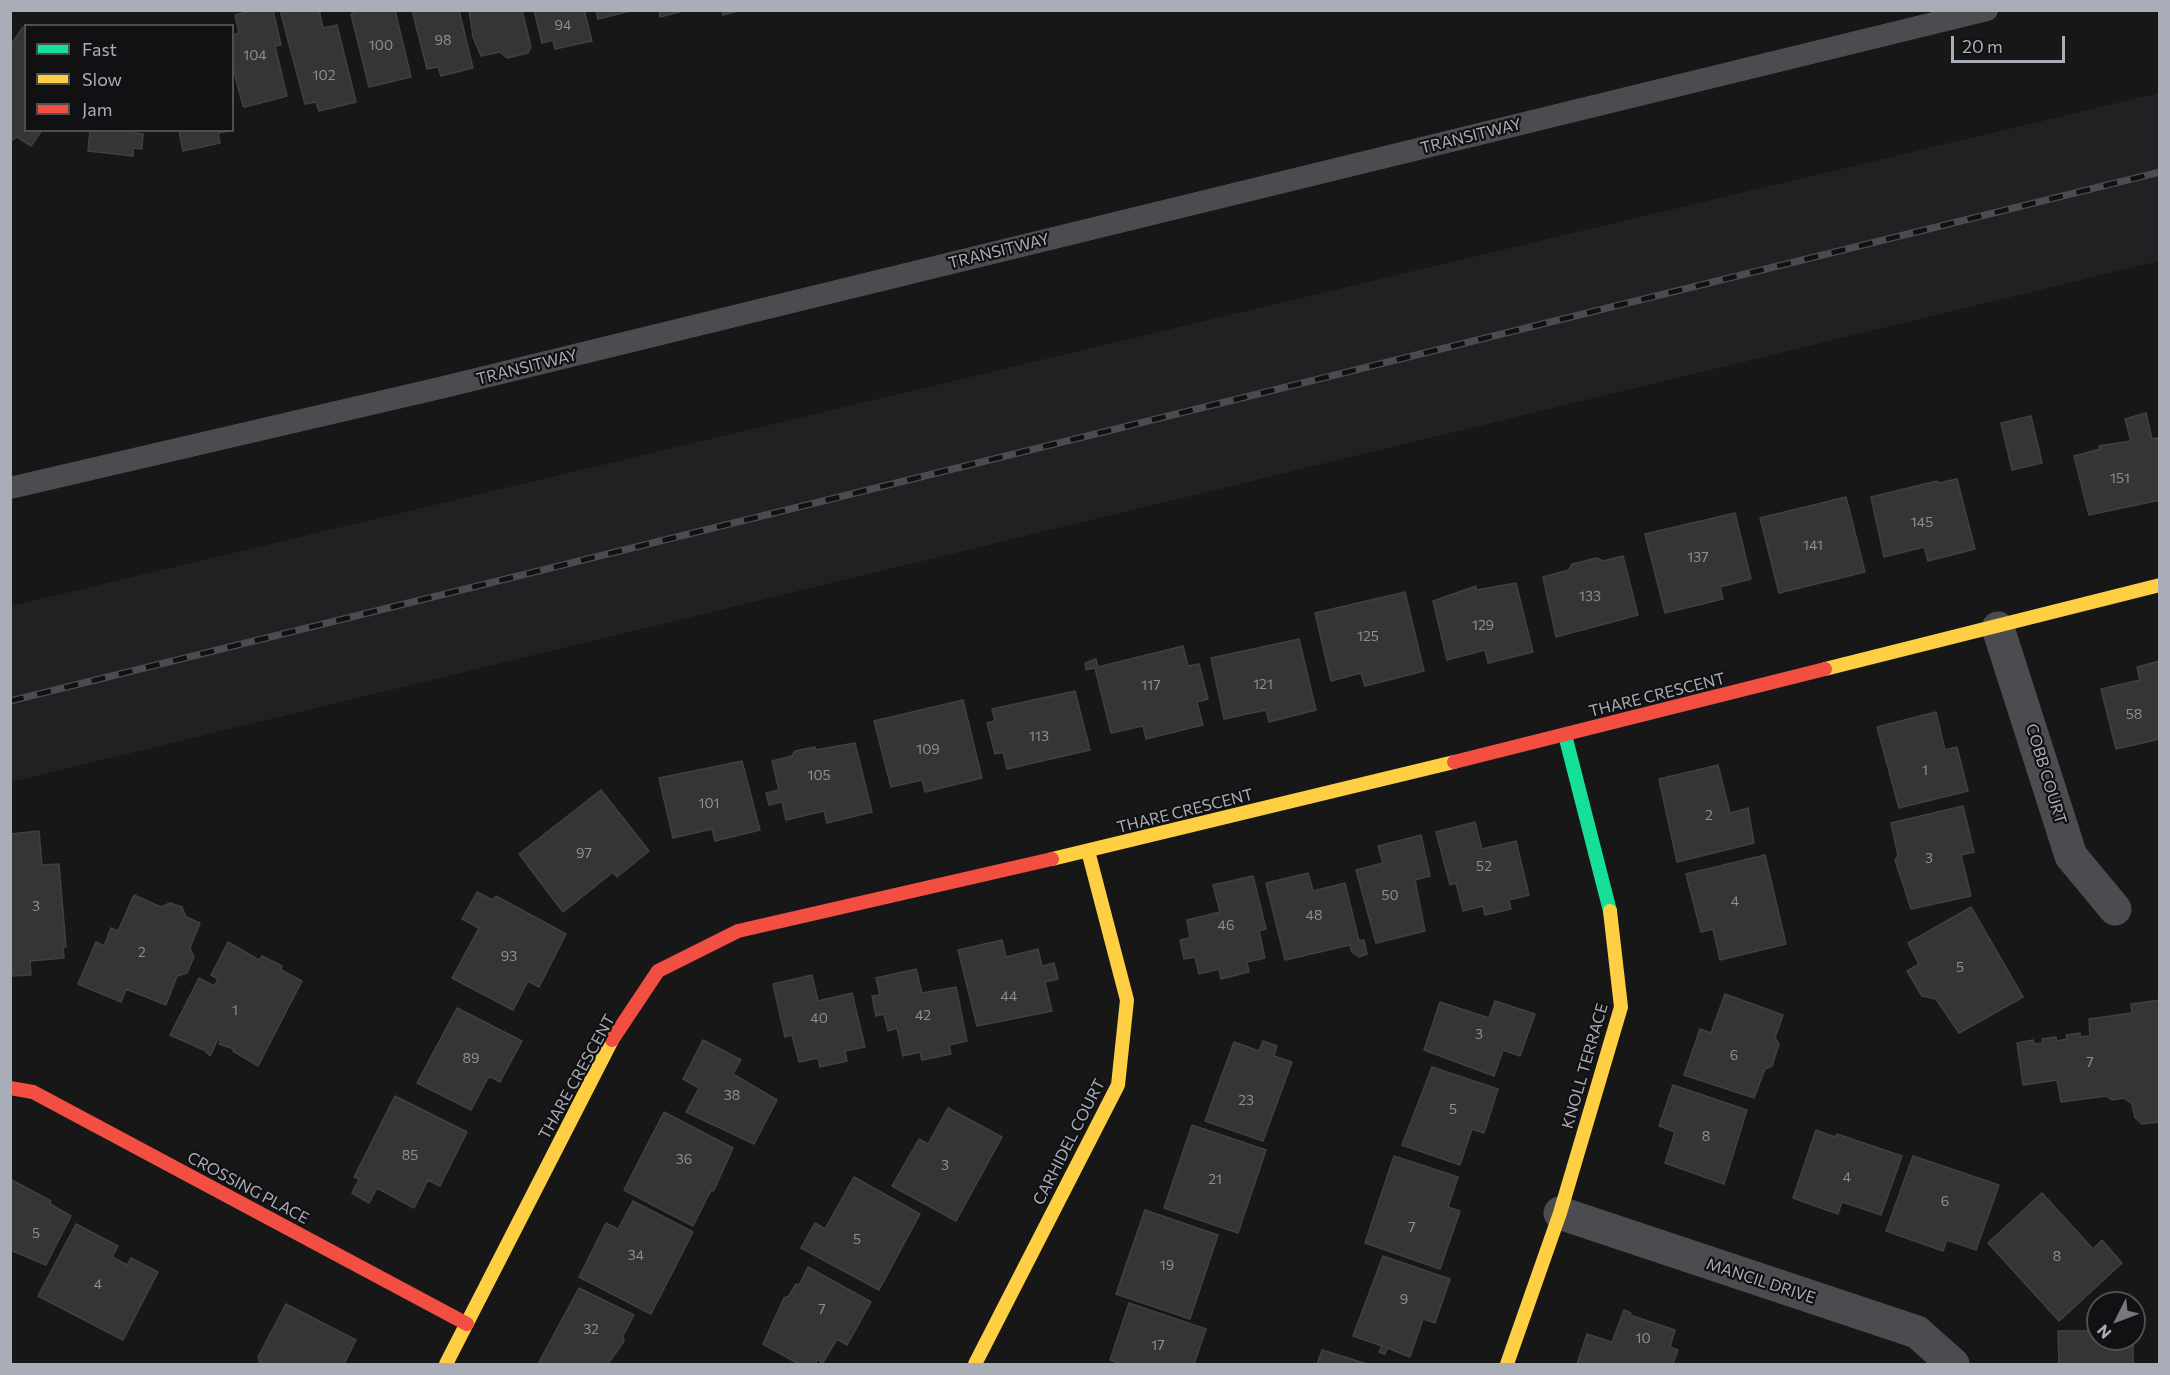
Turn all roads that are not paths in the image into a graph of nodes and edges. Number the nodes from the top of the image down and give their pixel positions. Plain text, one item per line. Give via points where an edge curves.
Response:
1 (1987, 10) edge
2 (10, 488) edge
3 (2160, 585) edge
4 (1998, 628) junction
5 (1565, 735) junction
6 (1088, 851) junction
7 (2115, 909) dead end
8 (10, 1088) edge
9 (1560, 1213) junction
10 (466, 1324) junction
11 (975, 1364) edge
12 (446, 1365) edge
13 (1507, 1365) edge
14 (1953, 1365) edge

1 - 2 lane, TRANSITWAY via 455,384
3 - 4 street, THARE CRESCENT
4 - 5 street, THARE CRESCENT
4 - 7 street, COBB COURT via 2072,856
5 - 6 street, THARE CRESCENT
5 - 9 street, KNOLL TERRACE via 1611,916 1621,1007
6 - 10 street, THARE CRESCENT via 738,932 658,971 609,1045
6 - 11 street, CARHIDEL COURT via 1128,1000 1118,1085
8 - 10 street, CROSSING PLACE via 33,1092 62,1107
9 - 13 street, KNOLL TERRACE
9 - 14 street, MANCIL DRIVE via 1917,1332
10 - 12 street, THARE CRESCENT

